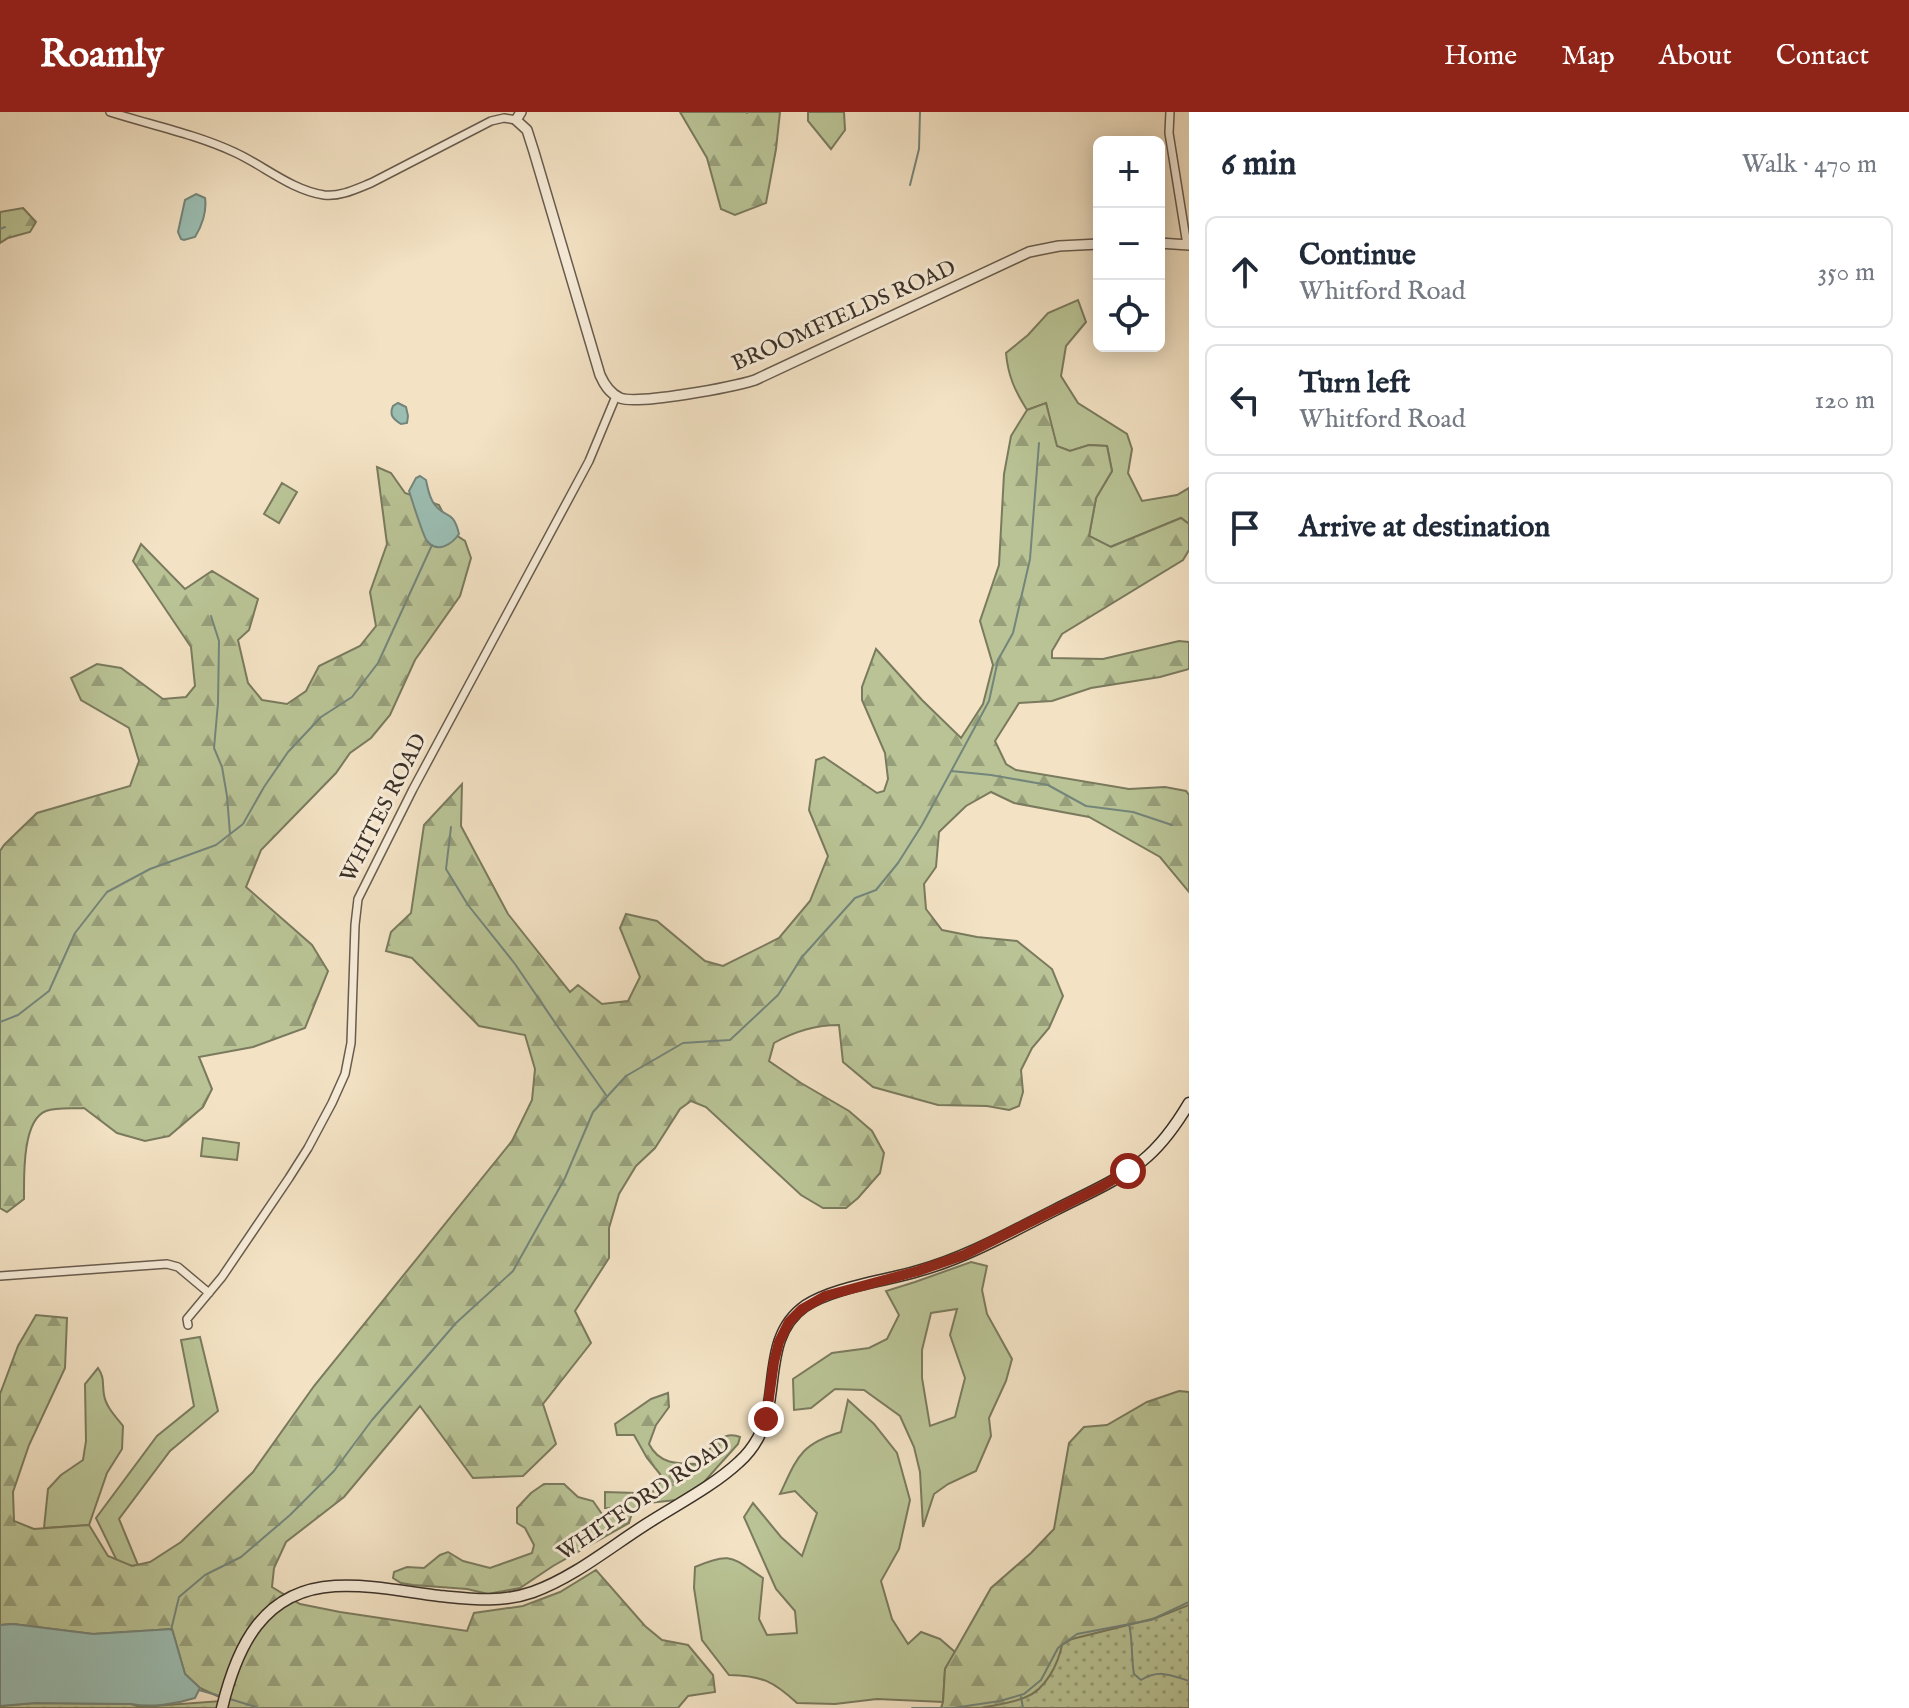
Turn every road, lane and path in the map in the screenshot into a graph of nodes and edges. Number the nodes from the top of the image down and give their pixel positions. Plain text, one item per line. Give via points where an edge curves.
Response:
1 (110, 112) edge
2 (1170, 112) edge
3 (518, 116) edge
4 (1165, 243) edge
5 (1093, 244) edge
6 (1188, 245) edge
7 (616, 396) junction
8 (1189, 1103) edge
9 (0, 1276) edge
10 (209, 1293) junction
11 (188, 1325) dead end
12 (222, 1708) edge

1 - 3 street via 233,151 297,186 332,195 373,182 491,121
2 - 6 street
3 - 7 street via 534,152 600,375
4 - 6 street
5 - 7 street, BROOMFIELDS ROAD via 1029,252 755,380 649,399
7 - 10 street, WHITES ROAD via 589,461 358,899 351,1043 332,1103 289,1178
8 - 12 main road, WHITFORD ROAD via 1152,1151 1101,1187 950,1261 825,1296 802,1309 782,1335 766,1419 745,1456 561,1579 499,1599 346,1586 304,1591 254,1627 237,1658
9 - 10 street via 167,1264
10 - 11 street, WHITES ROAD via 187,1319

